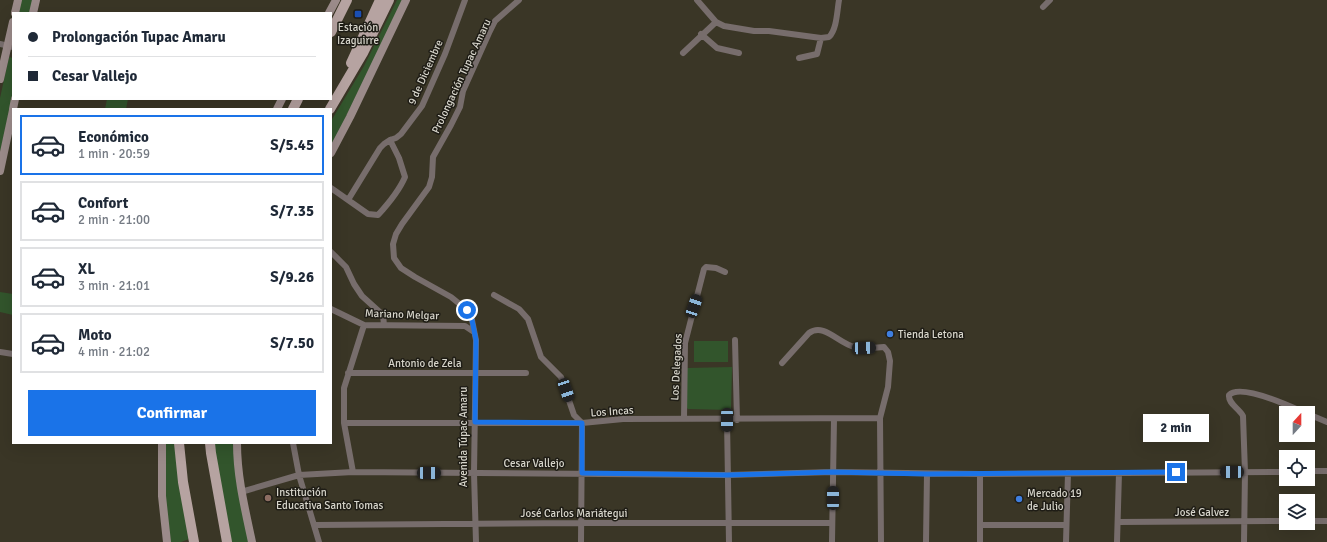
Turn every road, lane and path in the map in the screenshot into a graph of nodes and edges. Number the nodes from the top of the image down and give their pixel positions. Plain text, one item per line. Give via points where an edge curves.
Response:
1 (18, 0) edge
2 (36, 0) edge
3 (336, 0) edge
4 (347, 0) edge
5 (380, 0) edge
6 (390, 0) edge
7 (406, 0) edge
8 (465, 0) edge
9 (469, 0) edge
10 (519, 0) edge
11 (697, 0) edge
12 (839, 0) edge
13 (1050, 0) edge
14 (1043, 7) dead end
15 (15, 12) edge
16 (33, 12) edge
17 (329, 12) edge
18 (460, 14) junction
19 (716, 22) junction
20 (12, 26) edge
21 (332, 30) edge
22 (701, 34) junction
23 (821, 38) junction
24 (7, 45) edge
25 (683, 53) dead end
26 (739, 53) dead end
27 (799, 58) dead end
28 (0, 80) edge
29 (331, 108) edge
30 (12, 114) edge
31 (390, 140) junction
32 (332, 151) edge
33 (0, 171) edge
34 (332, 189) edge
35 (348, 200) junction
36 (332, 253) edge
37 (725, 272) dead end
38 (494, 295) dead end
39 (332, 309) edge
40 (364, 325) junction
41 (384, 325) junction
42 (474, 332) junction
43 (735, 340) dead end
44 (0, 352) edge
45 (12, 354) edge
46 (782, 363) dead end
47 (348, 373) junction
48 (476, 373) junction
49 (526, 373) dead end
50 (1288, 406) edge
51 (1315, 417) edge
52 (880, 418) junction
53 (834, 419) junction
54 (684, 420) junction
55 (727, 420) junction
56 (737, 420) junction
57 (475, 422) junction
58 (1327, 422) edge
59 (344, 423) junction
60 (582, 423) junction
61 (162, 444) edge
62 (179, 444) edge
63 (210, 444) edge
64 (237, 444) edge
65 (293, 444) edge
66 (1315, 471) edge
67 (1327, 471) edge
68 (353, 472) junction
69 (833, 472) junction
70 (1245, 472) junction
71 (1279, 472) edge
72 (474, 473) junction
73 (582, 473) junction
74 (880, 473) junction
75 (1068, 473) junction
76 (1119, 473) junction
77 (927, 474) junction
78 (980, 474) junction
79 (727, 475) junction
80 (299, 476) junction
81 (241, 492) junction
82 (1244, 521) junction
83 (1279, 521) edge
84 (1315, 521) edge
85 (1327, 521) edge
86 (1118, 522) junction
87 (581, 523) junction
88 (728, 523) junction
89 (832, 523) junction
90 (476, 524) junction
91 (1066, 524) junction
92 (315, 525) junction
93 (980, 525) junction
94 (167, 542) edge
95 (194, 542) edge
96 (227, 542) edge
97 (252, 542) edge
98 (319, 542) edge
99 (476, 542) edge
100 (581, 542) edge
101 (729, 542) edge
102 (832, 542) edge
103 (881, 542) edge
104 (926, 542) edge
105 (980, 542) edge
106 (1066, 542) edge
107 (1117, 542) edge
108 (1244, 542) edge

1 - 15 street
2 - 16 street
3 - 17 street
4 - 21 main road
5 - 29 main road
6 - 29 main road via 364,53
7 - 32 street
8 - 18 street, 9 de Diciembre
9 - 18 street
10 - 42 street, Prolongación Tupac Amaru via 495,21 463,91 460,107 433,157 429,187 402,224 393,244 394,258 401,268 451,297 467,310
11 - 19 street
12 - 23 street via 833,32 829,37
13 - 14 street
18 - 31 street, 9 de Diciembre via 422,106 401,134
19 - 22 street
19 - 23 street via 724,26 754,31
20 - 24 street
22 - 25 street
22 - 26 street via 717,48
23 - 27 street via 817,54
24 - 28 street
30 - 33 street
31 - 35 street, 9 de Diciembre via 377,153
31 - 35 street via 405,176 401,186 378,215 368,214
34 - 35 street
36 - 41 street via 346,267 362,296 383,315
37 - 54 street, Los Delegados via 714,267 704,269 685,343
38 - 60 street via 519,309 528,319 541,357 561,376 574,415
39 - 40 street, Mariano Melgar
40 - 41 street, Mariano Melgar
40 - 47 street
41 - 42 street, Mariano Melgar via 465,326
42 - 48 street, Avenida Túpac Amaru
43 - 56 street
44 - 45 street
46 - 52 street via 809,333 819,329 854,347 884,347 890,360 888,387
47 - 48 street, Antonio de Zela
47 - 59 street via 344,388
48 - 49 street, Antonio de Zela
48 - 57 street, Avenida Túpac Amaru
50 - 70 street via 1242,391 1231,392 1229,399 1243,414
51 - 58 street
52 - 53 street, Los Incas
52 - 74 street
53 - 56 street, Los Incas
53 - 69 street
54 - 55 street, Los Incas
54 - 60 street, Los Incas via 623,419
55 - 56 street, Los Incas
55 - 79 street
57 - 59 street, Los Incas
57 - 60 street, Los Incas
57 - 72 street, Avenida Túpac Amaru
59 - 68 street
60 - 73 street
61 - 94 street via 162,496
62 - 95 main road
63 - 96 main road
64 - 81 street
65 - 80 street
66 - 67 street
68 - 72 street, Cesar Vallejo
68 - 80 street, Cesar Vallejo
69 - 74 street, Cesar Vallejo
69 - 79 street, Cesar Vallejo
69 - 89 street
70 - 71 street, Cesar Vallejo
70 - 76 street, Cesar Vallejo
70 - 82 street
72 - 73 street, Cesar Vallejo
72 - 90 street, Avenida Túpac Amaru
73 - 79 street, Cesar Vallejo
73 - 87 street
74 - 77 street, Cesar Vallejo
74 - 103 street
75 - 76 street, Cesar Vallejo
75 - 78 street, Cesar Vallejo
75 - 91 street
76 - 86 street
77 - 78 street, Cesar Vallejo
77 - 104 street
78 - 93 street
79 - 88 street
80 - 81 street, Cesar Vallejo
80 - 92 street
81 - 97 street
82 - 83 street, José Galvez
82 - 86 street, José Galvez
82 - 108 street
84 - 85 street
86 - 107 street
87 - 88 street, José Carlos Mariátegui
87 - 90 street, José Carlos Mariátegui
87 - 100 street
88 - 89 street, José Carlos Mariátegui
88 - 101 street
89 - 102 street
90 - 92 street, José Carlos Mariátegui
90 - 99 street, Avenida Túpac Amaru
91 - 93 street
91 - 106 street
92 - 98 street
93 - 105 street

